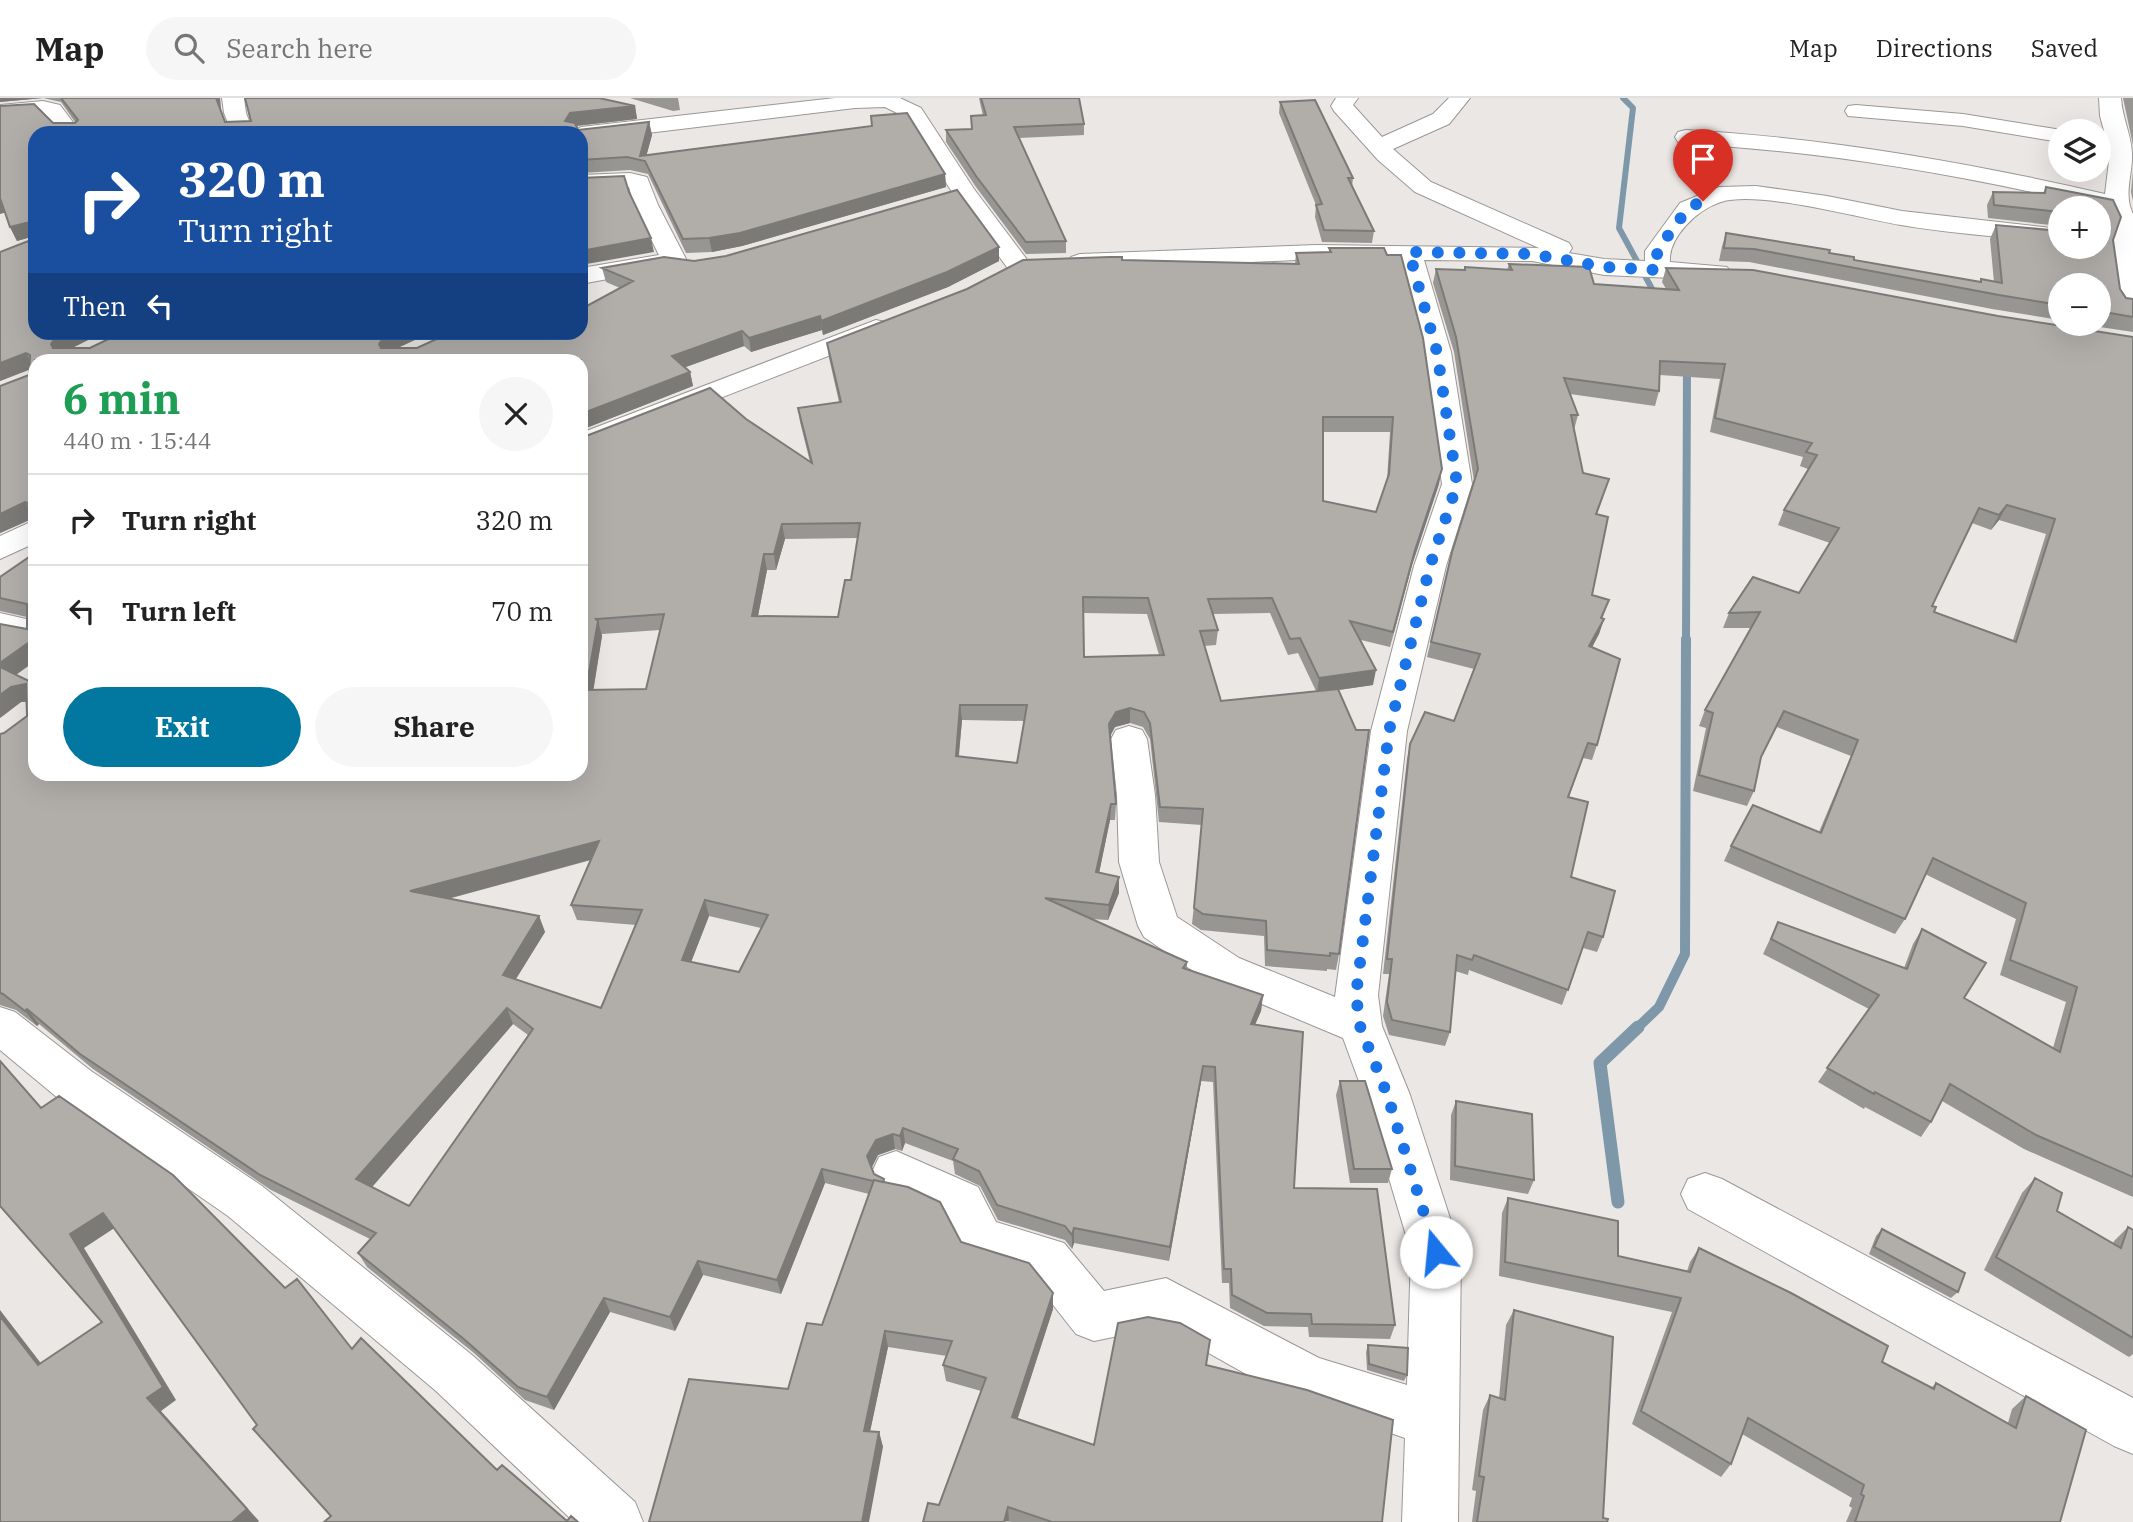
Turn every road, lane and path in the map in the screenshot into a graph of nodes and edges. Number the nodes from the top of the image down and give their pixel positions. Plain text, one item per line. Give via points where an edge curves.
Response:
1 (233, 98) edge
2 (1347, 98) edge
3 (2110, 98) edge
4 (1460, 99) edge
5 (885, 100) edge
6 (631, 106) edge
7 (0, 111) edge
8 (1856, 111) dead end
9 (2109, 119) edge
10 (683, 123) junction
11 (65, 126) edge
12 (240, 126) edge
13 (588, 126) edge
14 (2048, 133) edge
15 (1686, 137) dead end
16 (2111, 146) edge
17 (1379, 147) junction
18 (588, 182) edge
19 (964, 192) junction
20 (939, 199) edge
21 (2116, 204) junction
22 (2048, 235) edge
23 (2111, 248) edge
24 (1409, 252) junction
25 (2111, 256) edge
26 (673, 260) junction
27 (700, 264) edge
28 (1604, 267) junction
29 (1658, 270) junction
30 (1748, 272) edge
31 (588, 275) edge
32 (2133, 304) edge
33 (899, 319) edge
34 (588, 440) edge
35 (28, 534) edge
36 (0, 549) edge
37 (0, 624) edge
38 (28, 630) edge
39 (1129, 739) dead end
40 (0, 1025) edge
41 (1360, 1026) junction
42 (896, 1172) dead end
43 (1705, 1194) dead end
44 (1432, 1420) junction
45 (2133, 1427) edge
46 (615, 1522) edge
47 (1430, 1522) edge

1 - 12 street
2 - 17 street via 1342,106
3 - 9 street
4 - 17 street via 1441,119
5 - 10 street
5 - 19 street via 913,113
6 - 10 street
7 - 11 street via 43,107 52,110
8 - 14 street
10 - 13 street
15 - 21 street via 1912,160
16 - 21 street via 2121,153
17 - 28 street via 1423,187
18 - 26 street via 639,182
19 - 20 street
19 - 24 street via 1029,267 1316,252
21 - 23 street via 2129,230
22 - 29 street via 1902,218 1756,193 1719,194 1688,208 1657,251
24 - 28 street via 1532,254
24 - 41 street via 1437,352 1457,484 1430,566 1389,731 1356,995
25 - 32 street via 2128,303
26 - 27 street
26 - 31 street
28 - 29 street
29 - 30 street
33 - 34 street
35 - 36 street
37 - 38 street
39 - 41 street via 1139,862 1159,926 1224,970
40 - 46 street via 75,1085 245,1201 454,1373
41 - 44 street via 1387,1094 1436,1252
42 - 44 street via 961,1202 980,1240 1047,1259 1094,1317 1166,1302 1308,1380
43 - 45 street
44 - 47 street

